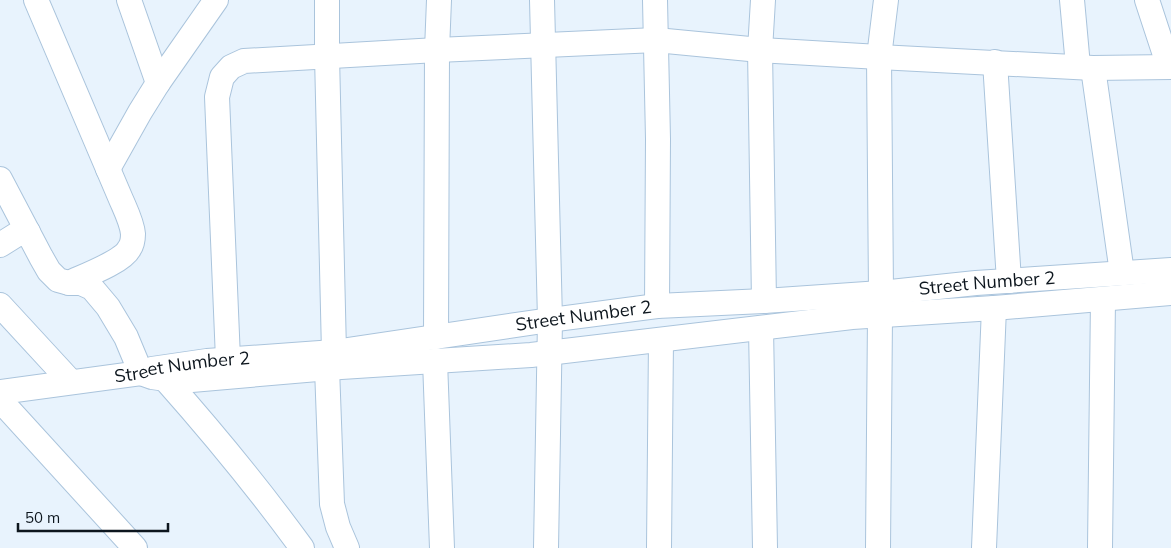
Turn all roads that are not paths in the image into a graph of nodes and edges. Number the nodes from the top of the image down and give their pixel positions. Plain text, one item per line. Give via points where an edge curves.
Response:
1 (36, 0) edge
2 (129, 0) edge
3 (216, 0) edge
4 (327, 0) edge
5 (439, 0) edge
6 (542, 0) edge
7 (656, 0) edge
8 (763, 0) edge
9 (886, 0) edge
10 (1072, 0) edge
11 (1147, 0) edge
12 (656, 40) junction
13 (543, 46) junction
14 (437, 50) junction
15 (760, 50) junction
16 (327, 56) junction
17 (879, 57) junction
18 (995, 62) junction
19 (1086, 67) junction
20 (1170, 67) edge
21 (158, 83) junction
22 (108, 169) junction
23 (0, 179) edge
24 (28, 232) junction
25 (0, 245) edge
26 (1171, 270) edge
27 (1122, 273) junction
28 (1009, 281) junction
29 (69, 283) junction
30 (1171, 293) edge
31 (1103, 299) junction
32 (764, 301) junction
33 (880, 304) junction
34 (0, 305) edge
35 (657, 306) junction
36 (994, 308) junction
37 (550, 320) junction
38 (762, 328) junction
39 (436, 337) junction
40 (661, 340) junction
41 (550, 353) junction
42 (228, 359) junction
43 (330, 360) junction
44 (435, 361) junction
45 (141, 373) junction
46 (165, 379) junction
47 (71, 382) junction
48 (0, 392) edge
49 (0, 400) edge
50 (132, 547) edge
51 (302, 548) edge
52 (347, 548) edge
53 (442, 548) edge
54 (546, 548) edge
55 (659, 548) edge
56 (765, 548) edge
57 (878, 548) edge
58 (984, 548) edge
59 (1100, 548) edge

1 - 22 street
2 - 21 street
3 - 21 street
4 - 16 street
5 - 14 street
6 - 13 street
7 - 12 street
8 - 15 street
9 - 17 street
10 - 19 street
11 - 20 street
12 - 13 street
12 - 15 street
12 - 35 street
13 - 14 street
13 - 37 street
14 - 16 street
14 - 39 street
15 - 17 street
15 - 32 street
16 - 42 street via 244,61 231,67 222,77 217,97
16 - 43 street
17 - 18 street
17 - 33 street
18 - 19 street
18 - 28 street
19 - 20 street
19 - 27 street
21 - 22 street
22 - 29 street via 131,226 130,248 119,259
23 - 24 street
24 - 25 street
24 - 29 street via 49,270 58,280
26 - 27 street, Street Number 2
27 - 28 street, Street Number 2
28 - 33 street, Street Number 2 via 976,283
29 - 45 street via 81,283 92,288 108,307 126,337
30 - 31 street
31 - 36 street
31 - 59 street
32 - 33 street, Street Number 2
32 - 35 street, Street Number 2
33 - 36 street
33 - 38 street via 852,317
33 - 57 street
34 - 47 street
35 - 37 street, Street Number 2
36 - 58 street
37 - 39 street, Street Number 2
37 - 41 street
38 - 40 street
38 - 56 street
39 - 43 street, Street Number 2
40 - 41 street
40 - 55 street
41 - 44 street
41 - 54 street
42 - 43 street, Street Number 2
42 - 45 street, Street Number 2
43 - 44 street
43 - 46 street via 180,381
43 - 52 street via 332,504
44 - 53 street
45 - 46 street
45 - 47 street, Street Number 2
46 - 51 street
47 - 48 street, Street Number 2
49 - 50 street

